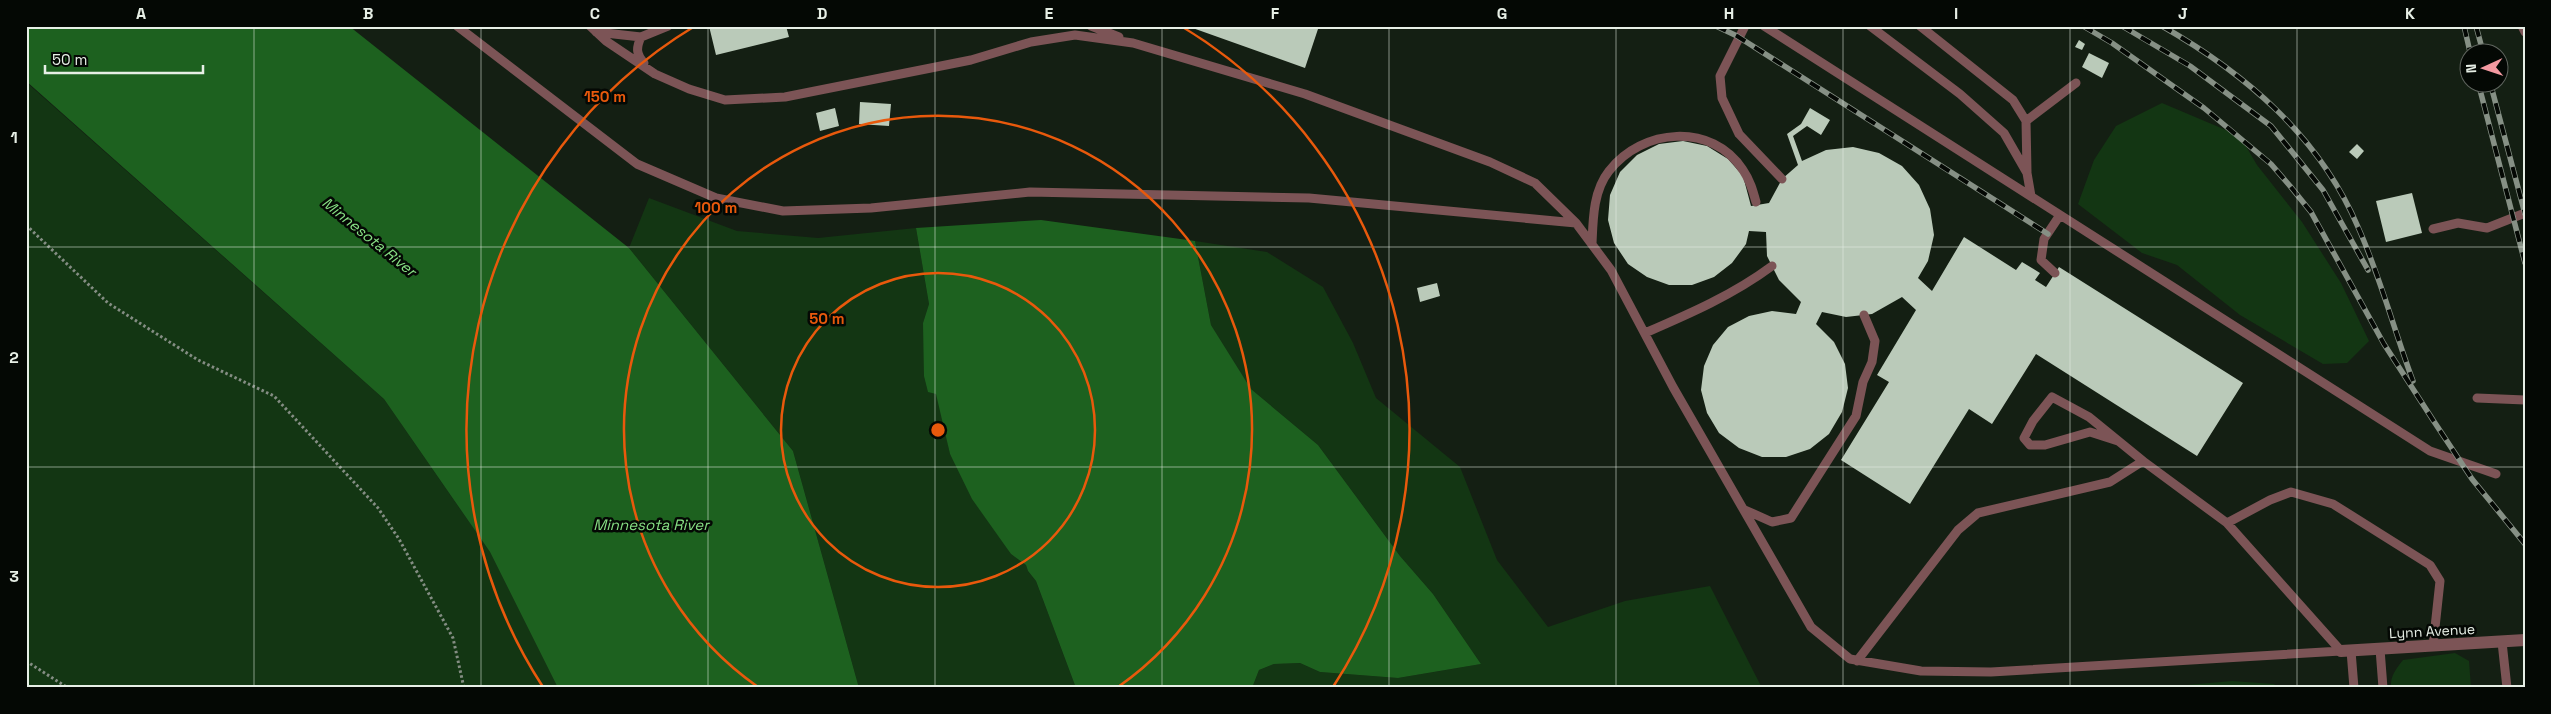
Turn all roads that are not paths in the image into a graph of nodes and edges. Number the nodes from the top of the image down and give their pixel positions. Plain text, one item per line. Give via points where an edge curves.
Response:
1 (457, 26) edge
2 (668, 26) edge
3 (1092, 26) edge
4 (1745, 26) edge
5 (1764, 26) edge
6 (1870, 26) edge
7 (1920, 26) edge
8 (2522, 26) edge
9 (593, 29) edge
10 (2525, 32) edge
11 (641, 37) junction
12 (1133, 43) junction
13 (655, 74) junction
14 (2076, 83) dead end
15 (2026, 121) junction
16 (2027, 177) junction
17 (1782, 179) dead end
18 (2031, 196) junction
19 (1756, 202) dead end
20 (2525, 213) edge
21 (2060, 215) junction
22 (1576, 223) junction
23 (2433, 229) dead end
24 (1592, 244) junction
25 (1772, 266) dead end
26 (2055, 273) dead end
27 (1864, 315) dead end
28 (1645, 333) junction
29 (2477, 398) dead end
30 (2525, 400) edge
31 (2118, 441) junction
32 (2143, 461) junction
33 (2496, 474) dead end
34 (1745, 510) junction
35 (2227, 523) junction
36 (2525, 640) edge
37 (2502, 642) junction
38 (2433, 646) junction
39 (2380, 649) junction
40 (2346, 651) junction
41 (1857, 661) junction
42 (2354, 688) edge
43 (2383, 688) edge
44 (2507, 688) edge

1 - 22 lane via 637,164 716,198 783,211 870,208 1030,192 1309,198
2 - 11 lane
3 - 12 lane
4 - 17 lane via 1720,76 1722,98 1739,134
5 - 18 lane
6 - 16 lane via 1960,94 2004,133
7 - 15 lane via 2013,100
8 - 10 lane
9 - 11 lane
9 - 13 lane
11 - 13 lane via 636,46 638,57
12 - 13 lane via 1075,35 1030,42 971,60 785,97 725,100
12 - 22 lane via 1305,94 1490,162 1535,183
14 - 15 lane
15 - 16 lane
16 - 18 lane
18 - 21 lane
19 - 24 lane via 1743,169 1715,144 1698,138 1656,138 1638,145 1608,172 1599,190 1593,215
20 - 23 lane via 2487,228 2458,222
21 - 26 lane via 2044,240 2041,260
21 - 33 lane via 2430,451
22 - 24 lane
24 - 28 lane via 1611,270
25 - 28 lane via 1749,283 1706,306
27 - 34 lane via 1875,341 1856,416 1790,518 1772,522
28 - 34 lane
29 - 30 lane
31 - 31 lane via 2089,417 2052,396 2024,438 2030,445 2045,445 2090,432
31 - 32 lane
32 - 35 lane
32 - 41 lane via 2110,482 1978,513 1958,530
34 - 41 lane via 1811,628
35 - 38 lane via 2291,492 2333,504 2430,565 2440,581
35 - 40 lane
36 - 37 street, Lynn Avenue
37 - 38 street, Lynn Avenue
37 - 44 lane
38 - 39 street, Lynn Avenue
39 - 40 street, Lynn Avenue
39 - 43 lane
40 - 41 lane via 1991,672 1921,671
40 - 42 lane

